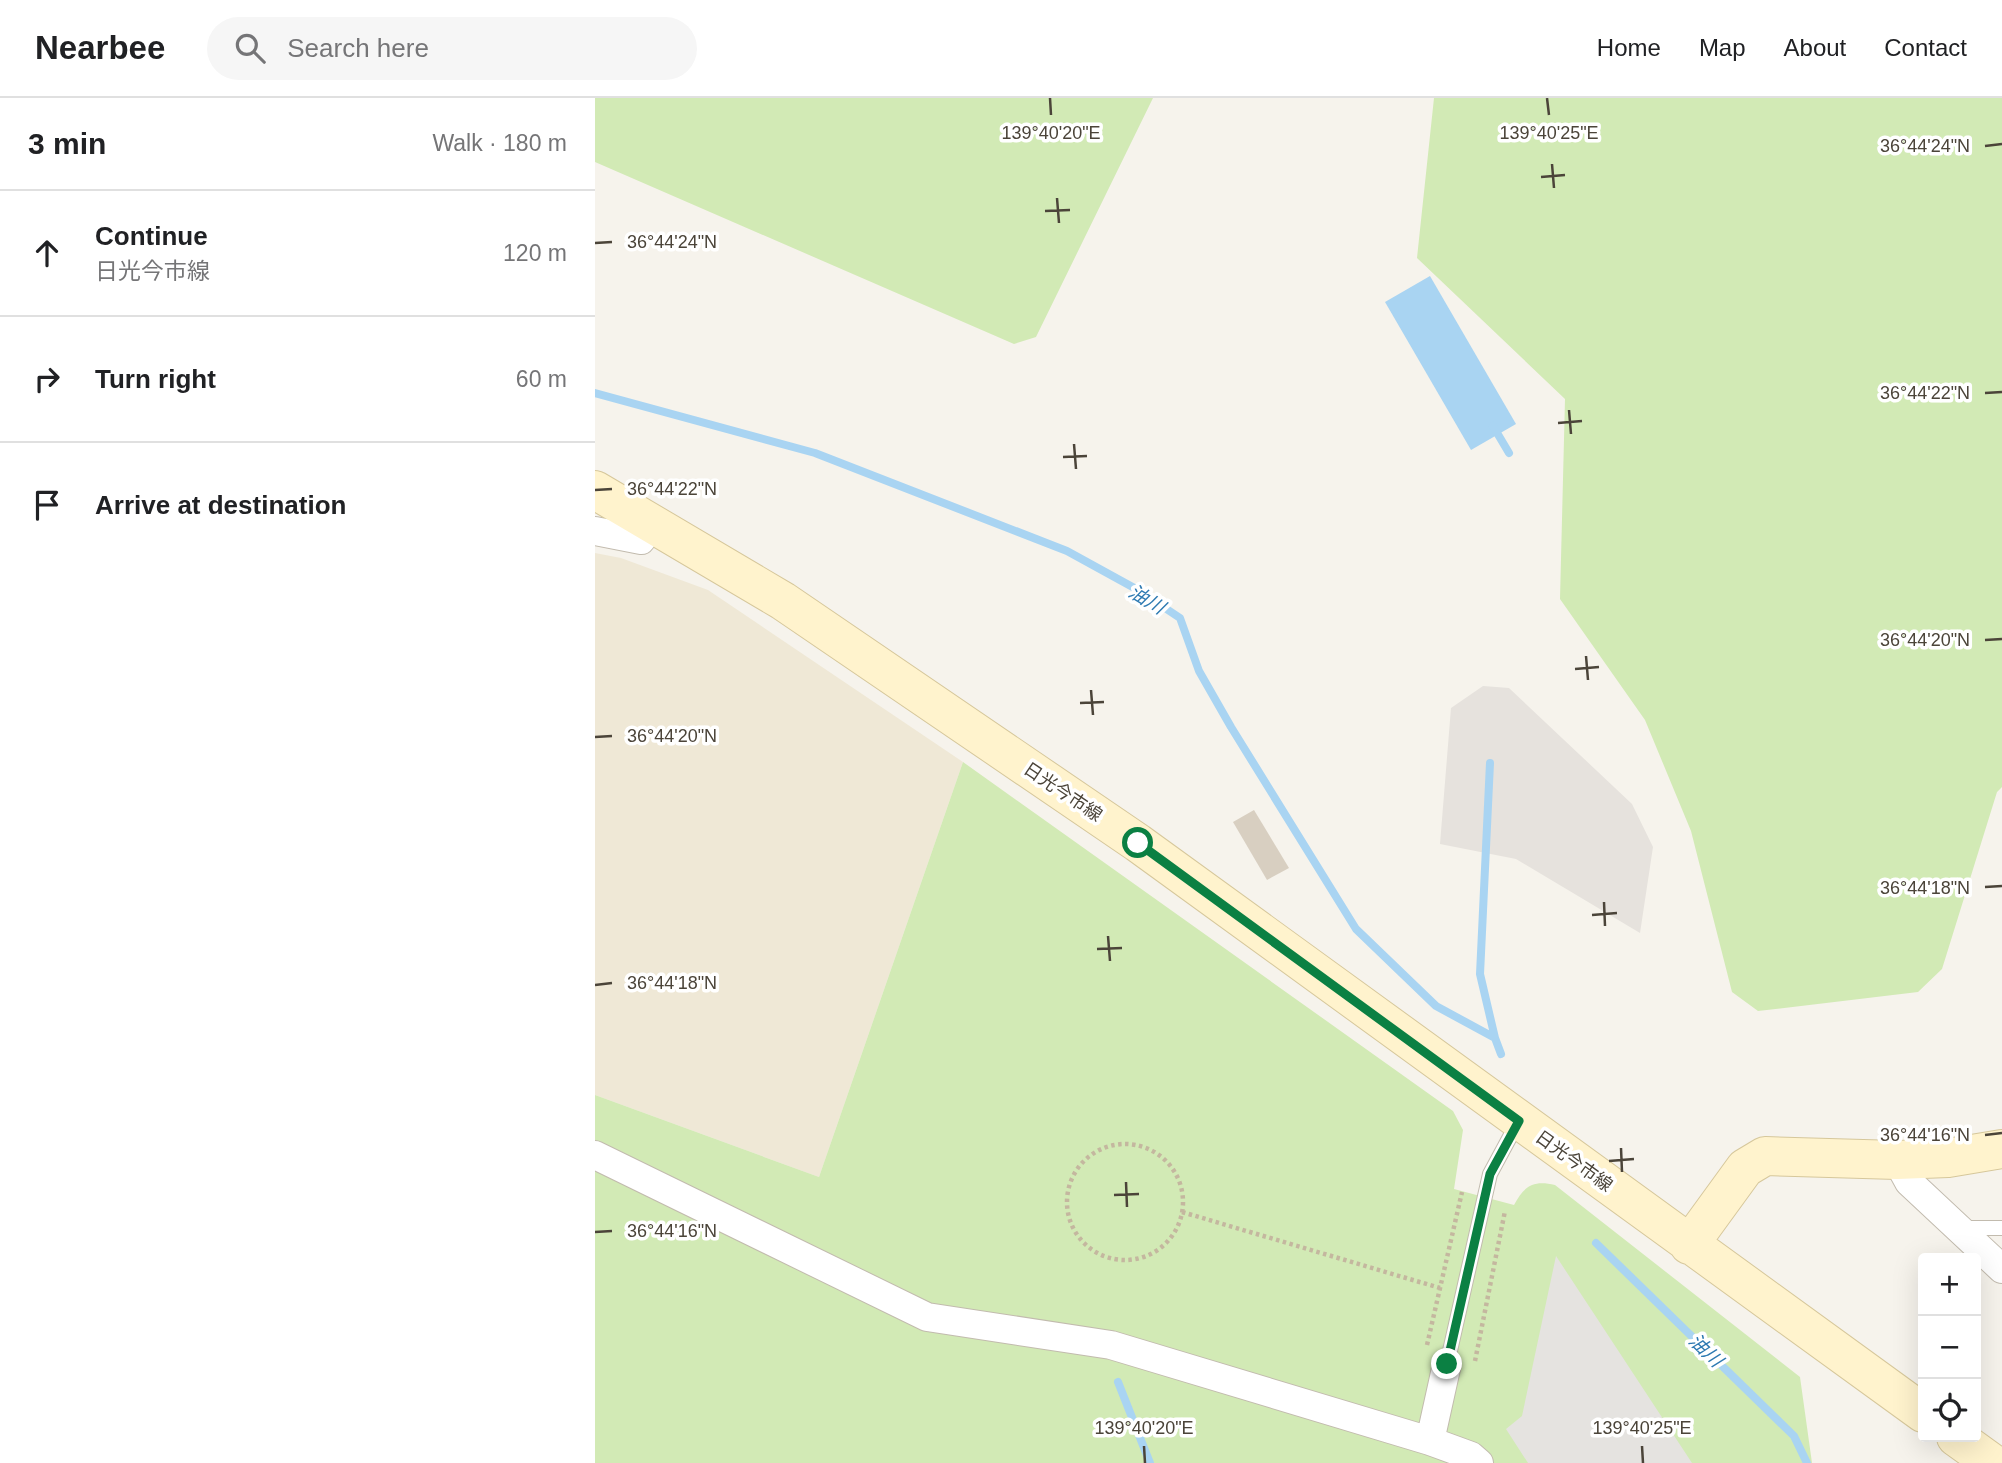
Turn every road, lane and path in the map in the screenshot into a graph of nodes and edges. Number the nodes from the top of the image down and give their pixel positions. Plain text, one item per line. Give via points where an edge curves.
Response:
1 (595, 490) edge
2 (651, 526) junction
3 (595, 531) edge
4 (1519, 1121) junction
5 (2002, 1149) edge
6 (595, 1155) edge
7 (1897, 1160) junction
8 (1507, 1203) dead end
9 (1182, 1212) junction
10 (1958, 1228) junction
11 (2002, 1228) edge
12 (1689, 1245) junction
13 (2002, 1269) edge
14 (1440, 1288) dead end
15 (1460, 1369) junction
16 (1918, 1409) edge
17 (1430, 1441) junction
18 (1963, 1442) edge
19 (1479, 1463) edge
20 (1992, 1463) edge

1 - 2 main road, 日光今市線
2 - 3 street via 641,540
2 - 4 main road, 日光今市線 via 783,601 1138,843
4 - 12 main road, 日光今市線
4 - 15 lane via 1490,1174
5 - 7 main road
6 - 17 street via 927,1317 1111,1345
7 - 10 street via 1909,1182
7 - 12 main road via 1765,1156 1745,1168
8 - 15 path
9 - 9 path via 1177,1176 1150,1150 1132,1145 1095,1152 1071,1181 1067,1200 1077,1236 1100,1254 1128,1260 1163,1246
9 - 14 path
10 - 11 lane
10 - 13 street
12 - 16 main road, 日光今市線
15 - 17 street
17 - 19 street
18 - 20 main road

